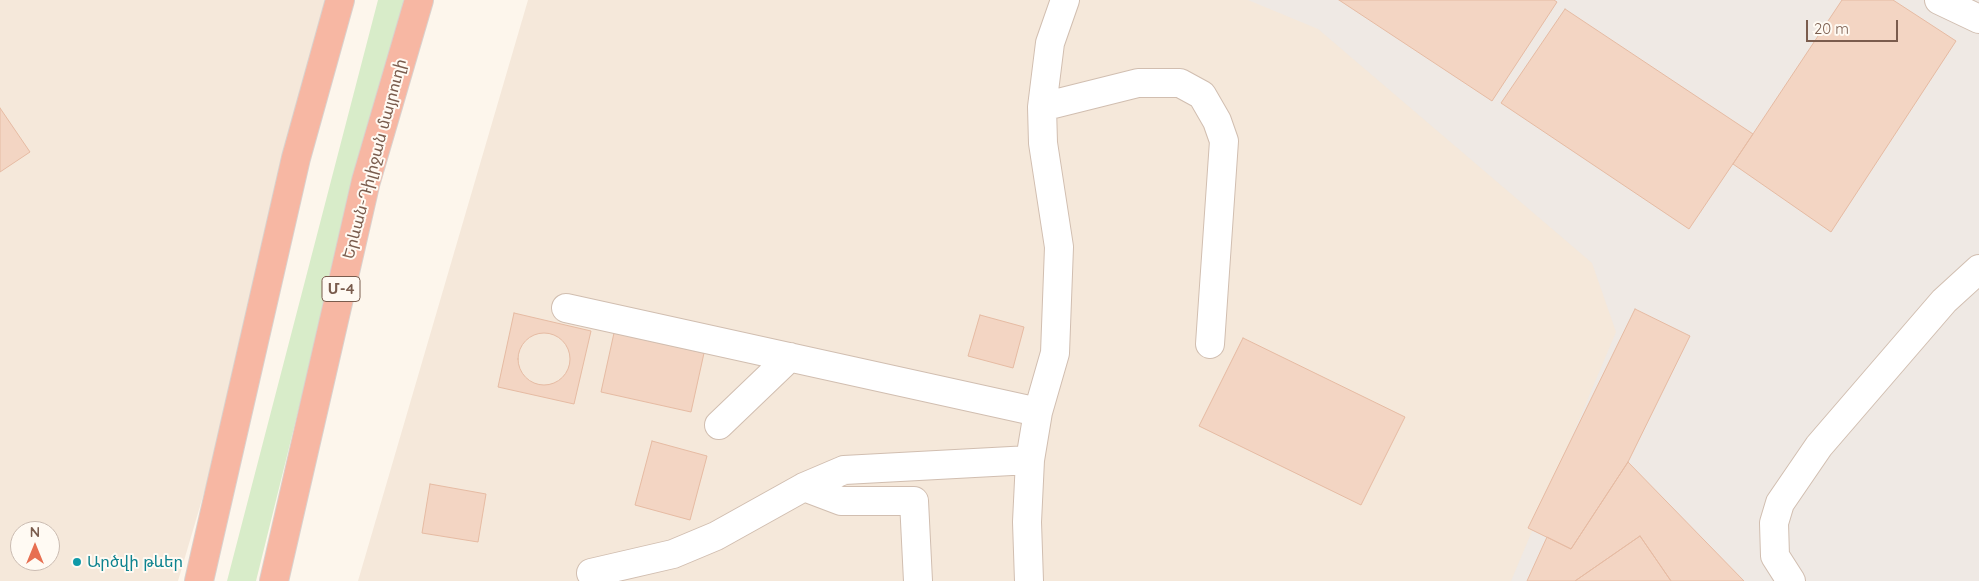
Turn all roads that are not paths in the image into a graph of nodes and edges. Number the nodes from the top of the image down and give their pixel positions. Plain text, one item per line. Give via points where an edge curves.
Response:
1 (340, 0) edge
2 (419, 0) edge
3 (1065, 0) edge
4 (1939, 0) edge
5 (1979, 19) edge
6 (1042, 107) junction
7 (1979, 269) edge
8 (566, 308) dead end
9 (1210, 344) dead end
10 (790, 357) junction
11 (1038, 412) junction
12 (719, 425) dead end
13 (1030, 460) junction
14 (804, 487) junction
15 (591, 573) dead end
16 (198, 581) edge
17 (274, 581) edge
18 (918, 581) edge
19 (1029, 581) edge
20 (1791, 581) edge

1 - 16 highway via 296,158
2 - 17 highway, Երևան-Դիլիջան մայրուղի / Մ-4 via 366,181
3 - 6 street via 1050,43
4 - 5 street
6 - 9 street via 1138,83 1180,83 1202,95 1224,141
6 - 11 street via 1058,247 1055,353
7 - 20 street via 1944,301 1819,446 1780,503 1774,523 1775,556
8 - 10 street
10 - 11 street
10 - 12 street
11 - 13 street
13 - 14 street via 844,470
13 - 19 street
14 - 15 street via 716,536 673,554
14 - 18 street via 841,500 914,501

